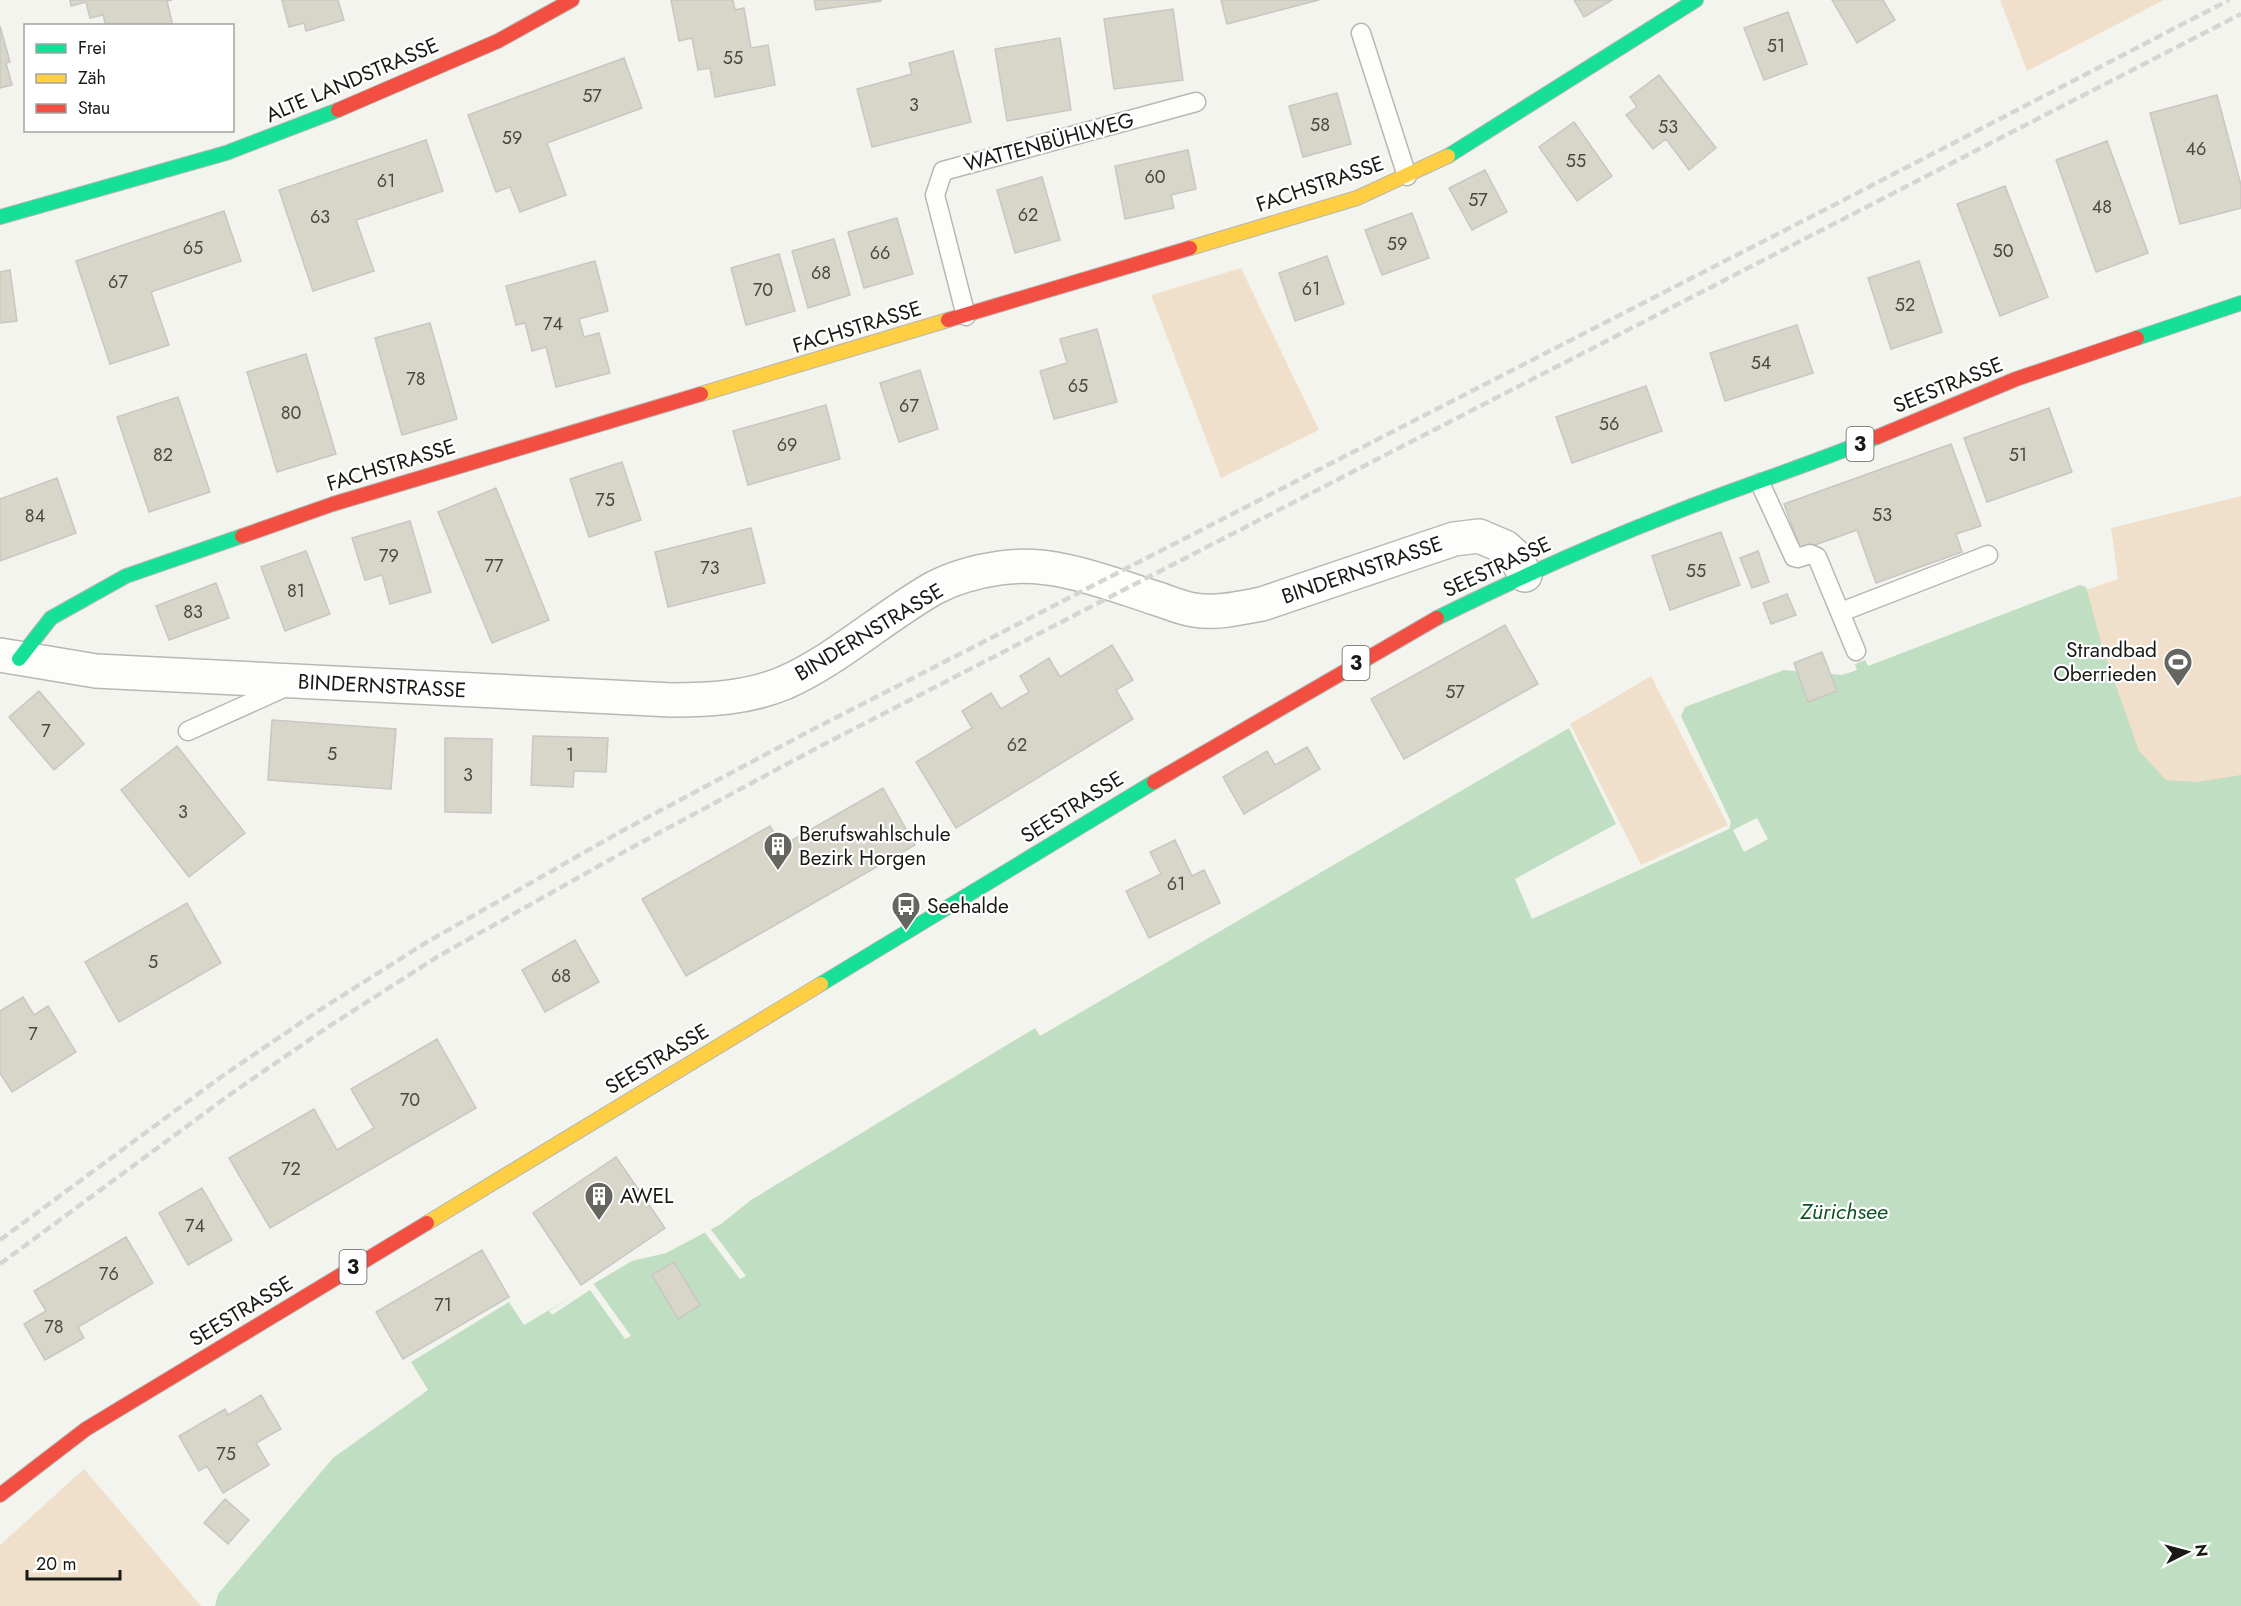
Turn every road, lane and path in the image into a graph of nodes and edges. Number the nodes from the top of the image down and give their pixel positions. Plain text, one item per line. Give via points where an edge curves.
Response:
1 (572, 0) edge
2 (1696, 0) edge
3 (1360, 33) dead end
4 (1196, 102) dead end
5 (1407, 176) junction
6 (0, 217) edge
7 (2241, 303) edge
8 (966, 316) junction
9 (1760, 483) junction
10 (1988, 555) dead end
11 (1525, 575) junction
12 (1840, 612) junction
13 (1856, 651) dead end
14 (10, 657) edge
15 (298, 681) junction
16 (188, 731) dead end
17 (0, 1495) edge

1 - 6 main road, ALTE LANDSTRASSE via 498,41 308,123 226,153
2 - 5 main road, FACHSTRASSE via 1458,151
3 - 5 lane
4 - 8 lane, WATTENBÜHLWEG via 943,171 935,195
5 - 8 main road, FACHSTRASSE via 1357,198
7 - 9 main road, SEESTRASSE / 3 via 2016,379
8 - 14 main road, FACHSTRASSE via 333,504 126,576 51,618
9 - 11 main road, SEESTRASSE / 3 via 1671,514
9 - 12 lane via 1794,557 1817,557
10 - 12 lane
11 - 15 street, BINDERNSTRASSE via 1505,547 1479,536 1454,539 1262,604 1234,610 1195,610 1082,575 1038,567 1000,568 936,588 814,668 782,683 716,699
11 - 17 main road, SEESTRASSE / 3 via 1419,627 1191,759 86,1429
12 - 13 lane
14 - 15 street, BINDERNSTRASSE via 96,671
15 - 16 lane

